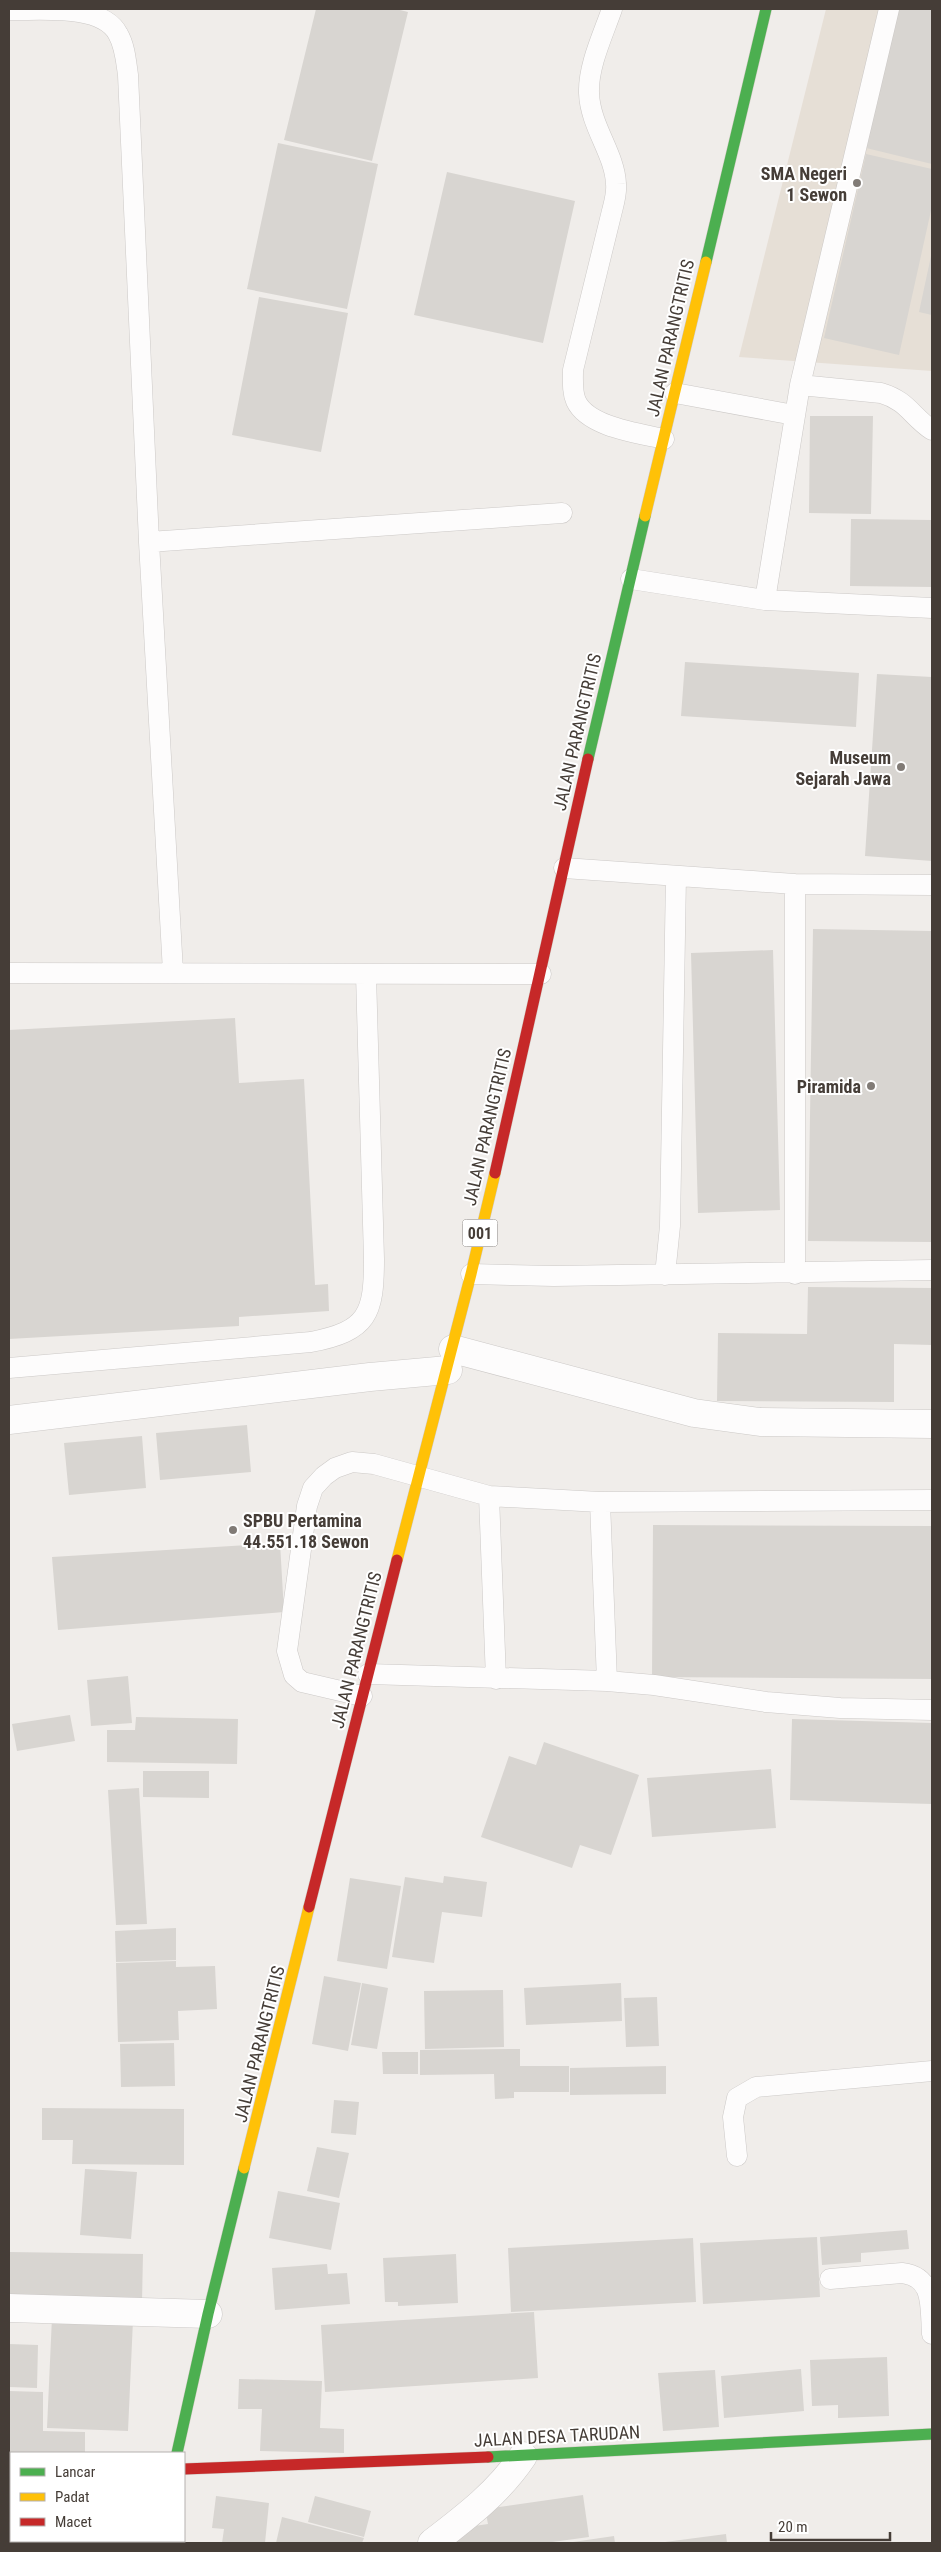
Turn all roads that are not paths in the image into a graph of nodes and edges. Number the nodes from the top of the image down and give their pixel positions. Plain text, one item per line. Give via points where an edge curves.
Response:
1 (612, 9) edge
2 (766, 9) edge
3 (889, 9) edge
4 (9, 10) edge
5 (800, 385) junction
6 (675, 393) junction
7 (794, 415) junction
8 (932, 430) edge
9 (664, 439) junction
10 (562, 513) dead end
11 (149, 542) junction
12 (631, 580) junction
13 (765, 600) junction
14 (932, 608) edge
15 (564, 868) junction
16 (676, 876) junction
17 (795, 884) junction
18 (932, 885) edge
19 (173, 972) junction
20 (9, 973) edge
21 (366, 974) junction
22 (541, 974) junction
23 (932, 1270) edge
24 (471, 1274) junction
25 (795, 1274) junction
26 (665, 1275) junction
27 (450, 1359) junction
28 (9, 1368) edge
29 (9, 1420) edge
30 (932, 1424) edge
31 (419, 1476) junction
32 (489, 1496) junction
33 (932, 1500) edge
34 (600, 1502) junction
35 (368, 1674) junction
36 (496, 1679) junction
37 (607, 1681) junction
38 (362, 1696) junction
39 (932, 1710) edge
40 (932, 2071) edge
41 (737, 2156) dead end
42 (830, 2279) dead end
43 (9, 2308) edge
44 (208, 2314) junction
45 (932, 2334) edge
46 (932, 2434) edge
47 (177, 2452) edge
48 (523, 2456) junction
49 (185, 2470) edge
50 (432, 2543) edge

1 - 9 lane via 591,74 589,93 591,116 615,174 616,186 573,370 572,387 580,409 590,418
2 - 6 main road, JALAN PARANGTRITIS / 001
3 - 5 lane
4 - 11 lane via 85,12 104,19 118,32 124,50 128,75
5 - 7 lane
5 - 8 lane via 892,396 901,400
6 - 7 lane
6 - 9 main road, JALAN PARANGTRITIS / 001
7 - 13 lane
9 - 12 main road, JALAN PARANGTRITIS / 001
10 - 11 lane
11 - 19 lane
12 - 13 lane
12 - 15 main road, JALAN PARANGTRITIS / 001
13 - 14 lane
15 - 16 lane
15 - 22 main road, JALAN PARANGTRITIS / 001
16 - 17 lane
16 - 26 lane via 670,1226
17 - 18 lane
17 - 25 lane
19 - 20 lane
19 - 21 lane
21 - 22 lane
21 - 28 lane via 374,1259 374,1288 369,1312 354,1327 335,1337 310,1342
22 - 24 main road, JALAN PARANGTRITIS / 001
23 - 25 lane
24 - 26 lane
24 - 27 main road, JALAN PARANGTRITIS / 001
25 - 26 lane
27 - 29 street via 361,1378
27 - 30 street via 694,1413 760,1422
27 - 31 main road, JALAN PARANGTRITIS / 001
31 - 32 lane
31 - 35 main road, JALAN PARANGTRITIS / 001
31 - 38 lane via 374,1464 352,1462 324,1476 313,1488 307,1506 287,1651 289,1665 302,1682
32 - 34 lane
32 - 36 lane
33 - 34 lane
34 - 37 lane
35 - 36 lane
35 - 38 main road, JALAN PARANGTRITIS / 001
36 - 37 lane
37 - 39 lane via 840,1708
38 - 44 main road, JALAN PARANGTRITIS / 001
40 - 41 lane via 756,2087 737,2098 733,2118
42 - 45 lane via 902,2273 914,2275 928,2291
43 - 44 street
44 - 47 main road, JALAN PARANGTRITIS / 001
46 - 48 main road, JALAN DESA TARUDAN
48 - 49 main road, JALAN DESA TARUDAN
48 - 50 street via 490,2498

